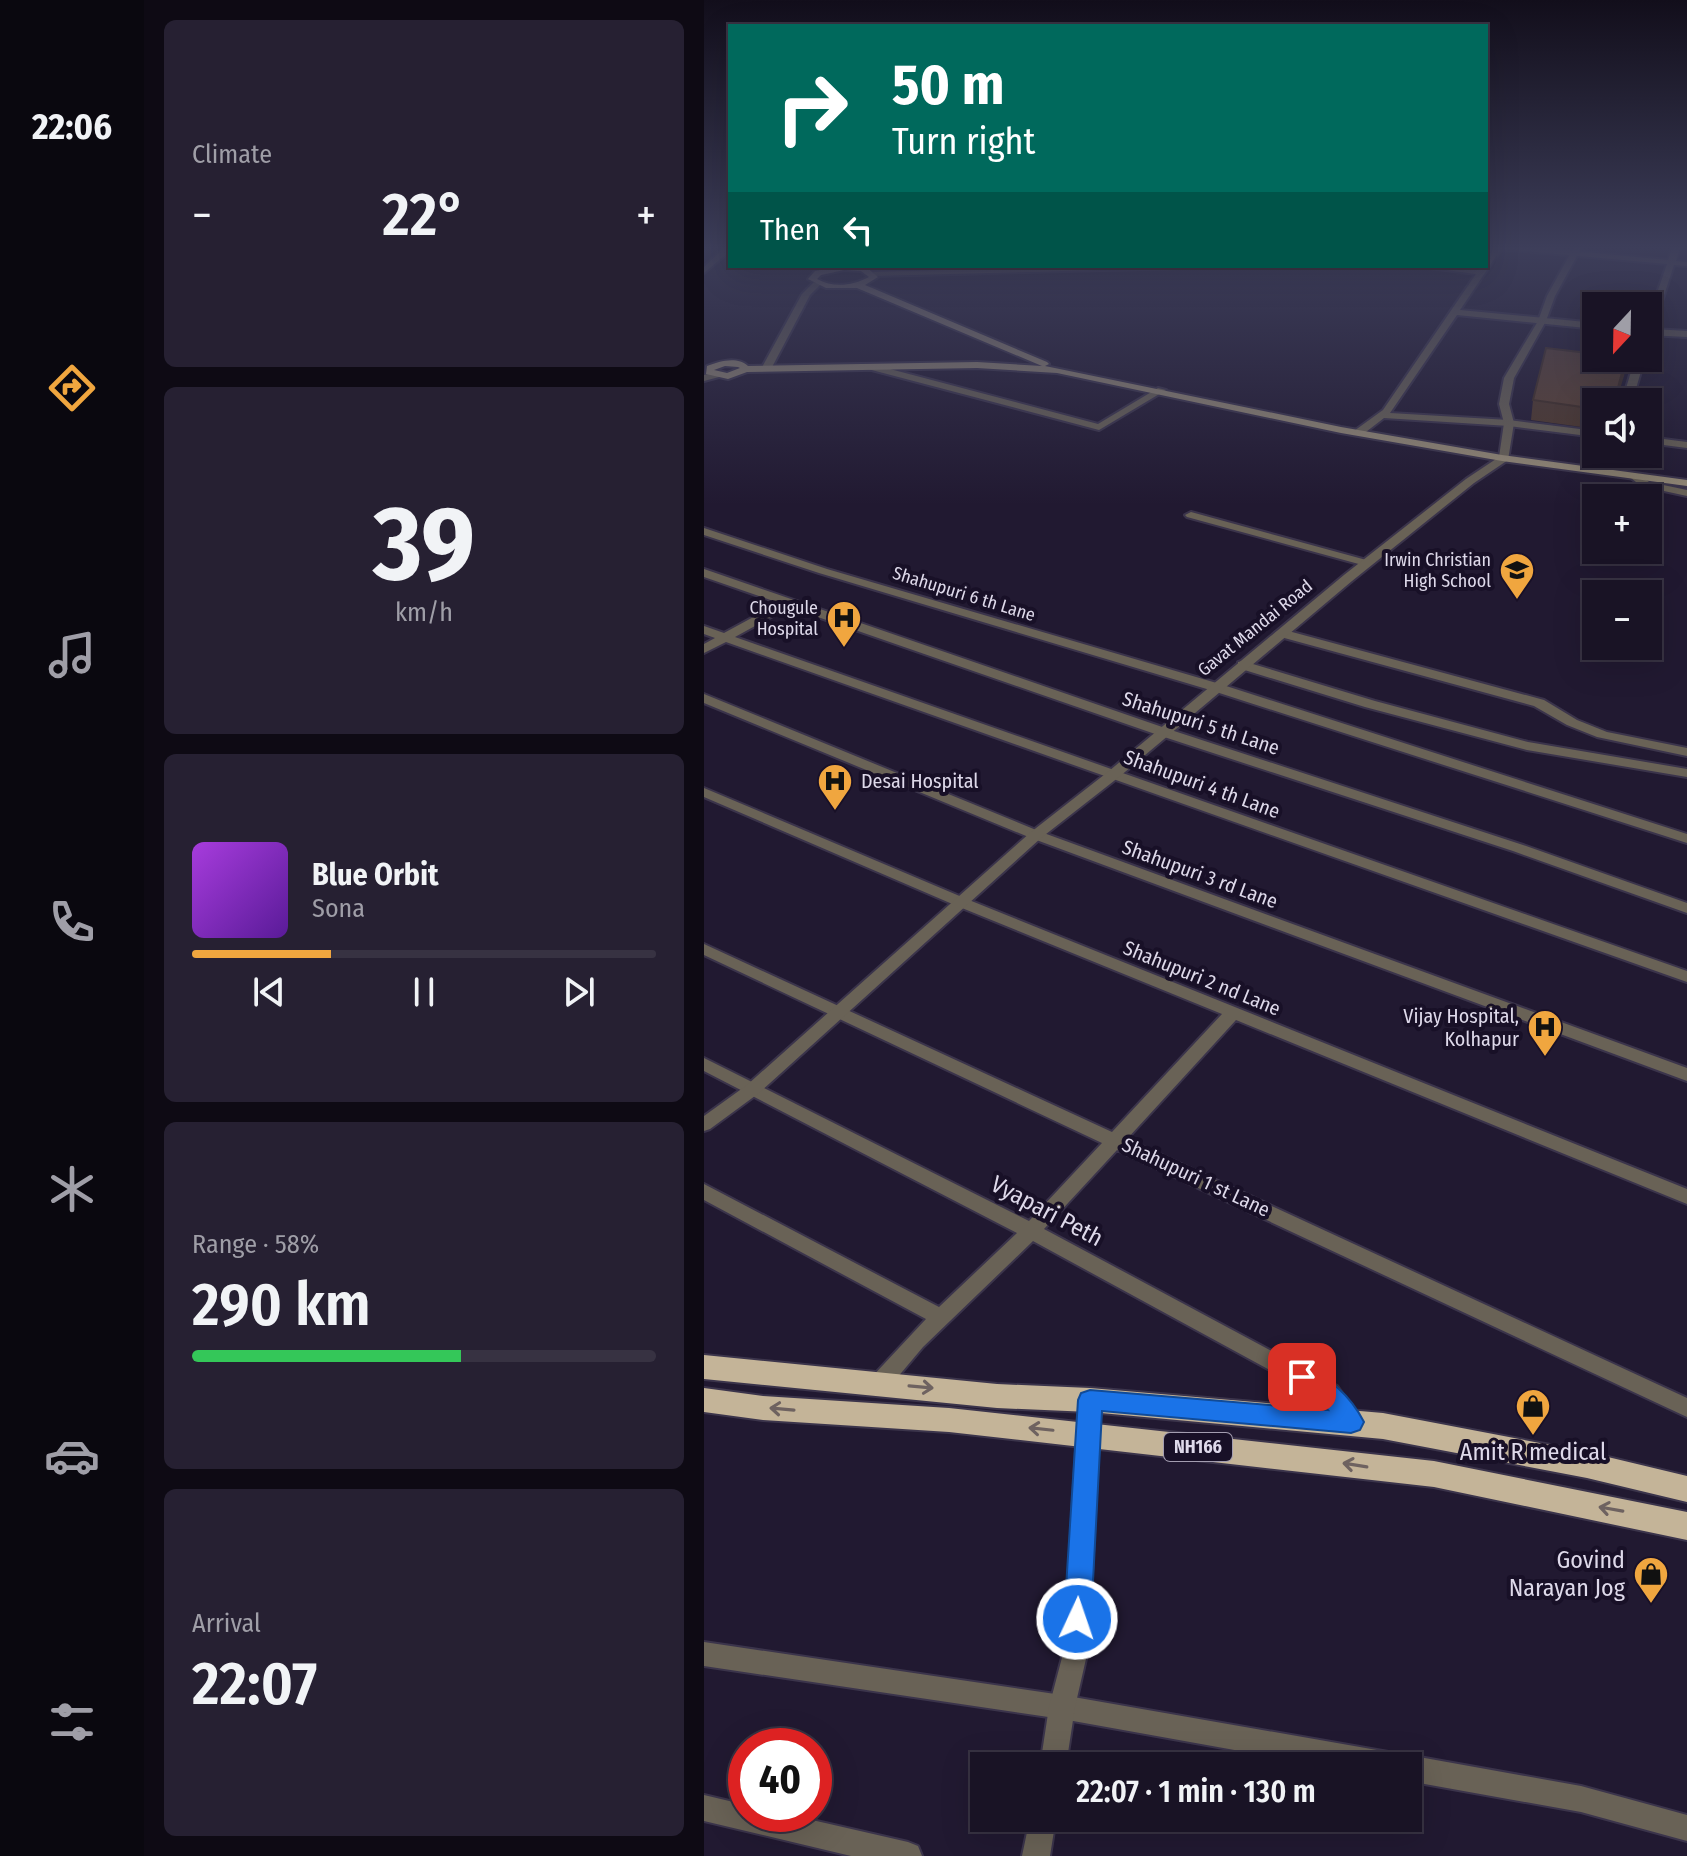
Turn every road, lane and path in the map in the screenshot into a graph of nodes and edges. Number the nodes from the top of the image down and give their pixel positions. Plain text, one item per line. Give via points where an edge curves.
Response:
1 (786, 332) edge
2 (967, 332) edge
3 (1441, 332) edge
4 (1536, 332) edge
5 (1662, 332) edge
6 (1687, 334) edge
7 (871, 367) junction
8 (708, 369) edge
9 (766, 369) junction
10 (1057, 370) junction
11 (1161, 390) junction
12 (1382, 415) junction
13 (1509, 423) junction
14 (1582, 432) edge
15 (1358, 433) junction
16 (1662, 442) edge
17 (1687, 445) edge
18 (1504, 458) junction
19 (1635, 476) junction
20 (1687, 483) edge
21 (1687, 493) edge
22 (1191, 515) dead end
23 (704, 531) edge
24 (1366, 563) junction
25 (704, 573) edge
26 (789, 602) junction
27 (704, 630) edge
28 (1281, 633) junction
29 (725, 637) junction
30 (704, 649) edge
31 (1243, 665) junction
32 (1215, 687) junction
33 (704, 698) edge
34 (1163, 732) junction
35 (1687, 752) edge
36 (1687, 773) edge
37 (1114, 774) junction
38 (704, 792) edge
39 (1036, 835) junction
40 (1687, 839) edge
41 (963, 903) junction
42 (1687, 908) edge
43 (704, 949) edge
44 (1687, 977) edge
45 (837, 1011) junction
46 (1232, 1014) junction
47 (704, 1064) edge
48 (1687, 1075) edge
49 (753, 1089) junction
50 (704, 1125) edge
51 (1115, 1139) junction
52 (704, 1191) edge
53 (1687, 1197) edge
54 (1031, 1231) junction
55 (940, 1317) junction
56 (704, 1367) edge
57 (878, 1385) junction
58 (704, 1400) edge
59 (1090, 1400) junction
60 (1687, 1408) edge
61 (1351, 1422) junction
62 (1086, 1434) junction
63 (1687, 1489) edge
64 (1687, 1526) edge
65 (704, 1654) edge
66 (1062, 1707) junction
67 (1055, 1752) edge
68 (1315, 1752) edge
69 (1422, 1771) edge
70 (704, 1808) edge
71 (1687, 1828) edge
72 (1040, 1832) edge
73 (908, 1856) edge
74 (1036, 1856) edge

1 - 9 street
2 - 10 main road
3 - 12 street
4 - 13 street via 1509,378 1504,404
5 - 6 street
7 - 9 main road
7 - 10 main road
7 - 11 street via 1099,427
8 - 9 main road via 734,375
10 - 11 main road
11 - 15 main road
12 - 13 street
12 - 15 street
13 - 14 street
13 - 18 street
15 - 18 main road
16 - 17 street
18 - 19 main road
18 - 24 street, Gavat Mandai Road
19 - 20 main road
19 - 21 street via 1645,484
22 - 24 street
23 - 32 street, Shahupuri 6 th Lane
24 - 28 street, Gavat Mandai Road
25 - 26 street, Shahupuri 5 th Lane
26 - 29 street
26 - 34 street, Shahupuri 5 th Lane
27 - 29 street, Shahupuri 4 th Lane
28 - 31 street, Gavat Mandai Road
28 - 35 street via 1539,703 1591,730
29 - 30 street
29 - 37 street, Shahupuri 4 th Lane
31 - 32 street, Gavat Mandai Road
31 - 36 street via 1527,746
32 - 34 street, Gavat Mandai Road
32 - 40 street, Shahupuri 6 th Lane
33 - 39 street, Shahupuri 3 rd Lane
34 - 37 street, Gavat Mandai Road
34 - 42 street, Shahupuri 5 th Lane
37 - 39 street, Gavat Mandai Road
37 - 44 street, Shahupuri 4 th Lane
38 - 41 street, Shahupuri 2 nd Lane
39 - 41 street, Gavat Mandai Road
39 - 48 street, Shahupuri 3 rd Lane
41 - 45 street
41 - 46 street, Shahupuri 2 nd Lane
43 - 45 street, Shahupuri 1 st Lane
45 - 49 street
45 - 51 street, Shahupuri 1 st Lane
46 - 51 street
46 - 53 street, Shahupuri 2 nd Lane
47 - 49 street, Vyapari Peth
49 - 50 street
49 - 54 street, Vyapari Peth
51 - 54 street
51 - 60 street, Shahupuri 1 st Lane
52 - 55 street
54 - 55 street
54 - 61 street, Vyapari Peth via 1329,1392
55 - 57 street
56 - 57 highway, NH166
57 -> 59 highway, NH166
62 -> 58 highway, NH166
59 - 61 highway, NH166
59 - 62 street
61 - 63 highway, NH166 via 1451,1437
64 -> 62 highway, NH166 via 1434,1474
62 - 66 street via 1076,1650
65 - 66 street
66 - 67 street
66 - 68 street
69 - 71 street via 1581,1799
70 - 73 street
72 - 74 street

